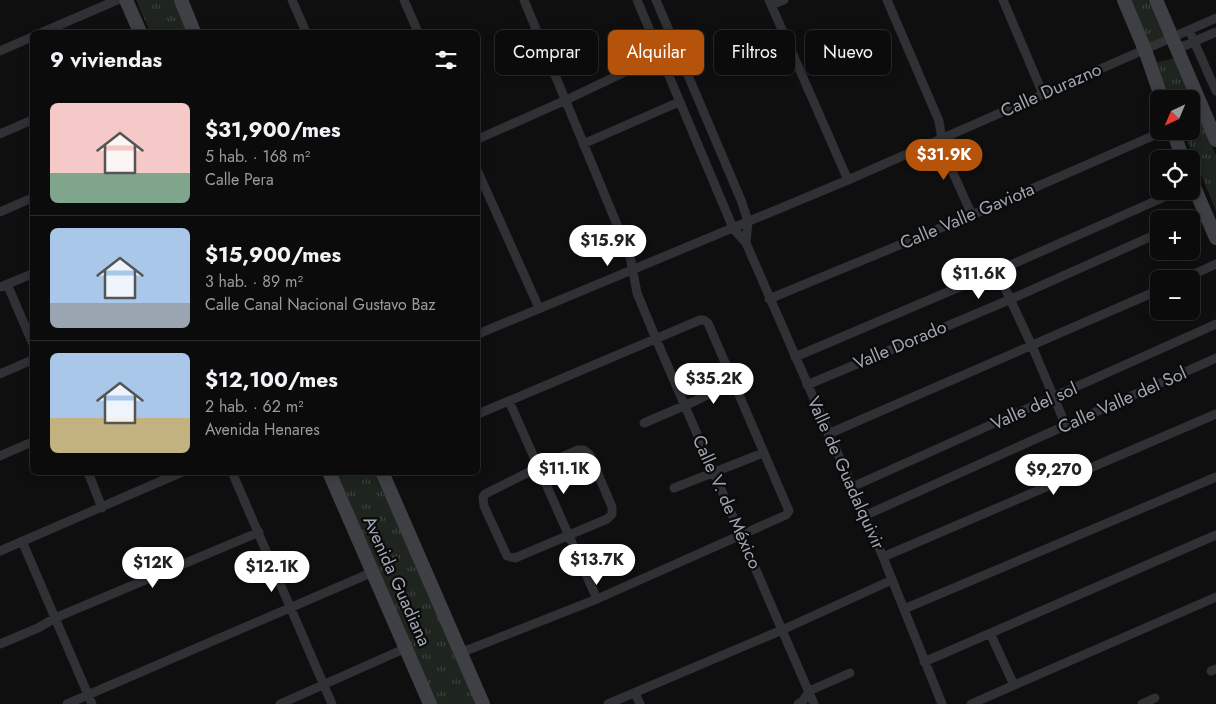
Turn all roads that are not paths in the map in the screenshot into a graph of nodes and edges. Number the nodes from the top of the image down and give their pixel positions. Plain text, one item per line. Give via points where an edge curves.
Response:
1 (117, 0) edge
2 (126, 0) edge
3 (180, 0) edge
4 (292, 0) edge
5 (404, 0) edge
6 (524, 0) edge
7 (637, 0) edge
8 (656, 0) edge
9 (784, 0) edge
10 (887, 0) edge
11 (1003, 0) edge
12 (1124, 0) edge
13 (1156, 0) edge
14 (770, 3) edge
15 (1216, 18) edge
16 (48, 30) edge
17 (139, 30) edge
18 (193, 30) edge
19 (305, 30) edge
20 (417, 30) edge
21 (650, 30) edge
22 (1190, 30) junction
23 (1216, 32) edge
24 (30, 38) edge
25 (1194, 41) junction
26 (1175, 43) junction
27 (1145, 50) junction
28 (0, 51) edge
29 (619, 75) edge
30 (669, 75) edge
31 (1159, 90) edge
32 (1216, 91) edge
33 (1043, 94) junction
34 (566, 100) junction
35 (679, 102) junction
36 (30, 121) edge
37 (0, 134) edge
38 (1150, 137) edge
39 (480, 138) edge
40 (942, 138) junction
41 (1216, 140) edge
42 (583, 144) junction
43 (480, 176) edge
44 (848, 180) junction
45 (30, 199) edge
46 (1158, 200) edge
47 (1199, 200) edge
48 (0, 212) edge
49 (1205, 213) junction
50 (972, 215) junction
51 (1200, 215) edge
52 (748, 221) junction
53 (732, 228) junction
54 (1150, 237) edge
55 (1216, 238) edge
56 (746, 243) junction
57 (1216, 264) edge
58 (632, 270) junction
59 (997, 271) junction
60 (1200, 271) edge
61 (30, 275) edge
62 (3, 286) edge
63 (1150, 294) edge
64 (769, 299) junction
65 (1009, 300) junction
66 (539, 308) junction
67 (1216, 324) edge
68 (480, 333) edge
69 (30, 338) edge
70 (656, 339) junction
71 (1032, 346) junction
72 (795, 356) junction
73 (1216, 358) edge
74 (30, 361) edge
75 (0, 374) edge
76 (732, 382) junction
77 (807, 385) junction
78 (1054, 398) junction
79 (509, 401) junction
80 (685, 406) junction
81 (480, 413) edge
82 (1216, 414) edge
83 (644, 423) dead end
84 (1066, 426) junction
85 (828, 434) junction
86 (30, 443) edge
87 (763, 453) junction
88 (0, 456) edge
89 (539, 466) junction
90 (714, 472) junction
91 (89, 475) edge
92 (175, 475) edge
93 (233, 475) edge
94 (330, 475) edge
95 (383, 475) edge
96 (1216, 477) edge
97 (852, 487) junction
98 (674, 488) dead end
99 (102, 508) junction
100 (864, 516) junction
101 (259, 532) junction
102 (741, 533) junction
103 (1216, 535) edge
104 (568, 536) junction
105 (22, 541) junction
106 (0, 550) edge
107 (883, 557) junction
108 (373, 572) junction
109 (892, 580) junction
110 (1216, 597) edge
111 (596, 599) junction
112 (292, 608) junction
113 (904, 609) junction
114 (54, 618) junction
115 (782, 630) junction
116 (990, 633) junction
117 (0, 644) edge
118 (406, 648) junction
119 (460, 652) junction
120 (924, 662) junction
121 (850, 673) dead end
122 (324, 684) junction
123 (1014, 685) junction
124 (809, 692) junction
125 (635, 693) junction
126 (88, 694) junction
127 (1155, 698) dead end
128 (67, 704) edge
129 (92, 704) edge
130 (280, 704) edge
131 (332, 704) edge
132 (430, 704) edge
133 (483, 704) edge
134 (608, 704) edge
135 (640, 704) edge
136 (798, 704) edge
137 (814, 704) edge
138 (942, 704) edge
139 (971, 704) edge
140 (1142, 704) edge

1 - 16 street
2 - 17 street
3 - 18 street
4 - 19 street
5 - 20 street
6 - 34 street, Calle V. de México
7 - 21 street, Valle de Guadalquivir
8 - 52 street, Valle de Guadalquivir
9 - 14 street
10 - 40 street via 939,121
11 - 33 street
12 - 27 street
13 - 26 street
14 - 44 street
15 - 22 street, Calle Durazno
22 - 25 street
22 - 26 street, Calle Durazno
23 - 25 street
24 - 28 street
25 - 26 street
25 - 32 street
26 - 27 street, Calle Durazno
26 - 41 street
27 - 31 street
27 - 33 street, Calle Durazno
29 - 34 street
30 - 35 street, Valle de Guadalquivir
33 - 40 street, Calle Durazno
34 - 39 street
34 - 42 street, Calle V. de México
35 - 42 street
35 - 53 street, Valle de Guadalquivir
36 - 37 street
38 - 50 street, Calle Valle Gaviota
40 - 44 street, Calle Durazno
40 - 50 street via 944,153
42 - 58 street, Calle V. de México via 630,256
43 - 66 street
44 - 52 street, Calle Durazno
45 - 48 street
46 - 59 street
47 - 49 street
49 - 51 street
49 - 55 street
50 - 64 street, Calle Valle Gaviota
52 - 53 street, Calle Durazno
52 - 56 street, Valle de Guadalquivir
53 - 56 street, Valle de Guadalquivir
53 - 58 street, Calle Durazno
54 - 65 street, Valle Dorado
56 - 64 street, Valle de Guadalquivir
57 - 60 street
58 - 66 street, Calle Durazno
58 - 70 street, Calle V. de México via 637,293
59 - 65 street
59 - 72 street
61 - 62 street
62 - 69 street
63 - 71 street
64 - 72 street, Valle de Guadalquivir
65 - 71 street
65 - 77 street, Valle Dorado
66 - 68 street, Calle Durazno
67 - 78 street, Valle del sol
70 - 76 street via 704,320
70 - 79 street
70 - 80 street, Calle V. de México
71 - 78 street
71 - 85 street
72 - 77 street, Valle de Guadalquivir
73 - 84 street, Calle Valle del Sol
74 - 75 street
76 - 80 street
76 - 87 street
77 - 85 street, Valle de Guadalquivir
78 - 84 street
78 - 97 street, Valle del sol
79 - 81 street
79 - 89 street
80 - 83 street
80 - 90 street, Calle V. de México
82 - 107 street
84 - 100 street, Calle Valle del Sol
85 - 97 street, Valle de Guadalquivir
86 - 88 street
87 - 90 street
87 - 102 street via 788,513
89 - 104 street
89 - 104 street via 584,450 590,455 612,507 612,514 607,519
89 - 104 street via 488,491 483,497 484,506 505,554 510,558
90 - 98 street
90 - 102 street, Calle V. de México
91 - 99 street
92 - 99 street
93 - 101 street
94 - 108 street, Avenida Guadiana
95 - 119 street, Avenida Guadiana
96 - 113 street
97 - 100 street, Valle de Guadalquivir
99 - 105 street
100 - 107 street, Valle de Guadalquivir
101 - 112 street
101 - 114 street
102 - 111 street
102 - 115 street, Calle V. de México
103 - 116 street
104 - 111 street
105 - 106 street
105 - 114 street
107 - 109 street, Valle de Guadalquivir
108 - 112 street
108 - 118 street, Avenida Guadiana
109 - 113 street, Valle de Guadalquivir
109 - 115 street
110 - 123 street
111 - 119 street
112 - 122 street
112 - 126 street
113 - 120 street, Valle de Guadalquivir
114 - 117 street
114 - 126 street
115 - 124 street, Calle V. de México
115 - 125 street
116 - 120 street
116 - 123 street
118 - 122 street
118 - 132 street, Avenida Guadiana
119 - 133 street, Avenida Guadiana
120 - 138 street, Valle de Guadalquivir
121 - 124 street
122 - 130 street
122 - 131 street
123 - 139 street
124 - 136 street
124 - 137 street, Calle V. de México
125 - 134 street
125 - 135 street
126 - 128 street
126 - 129 street
127 - 140 street

